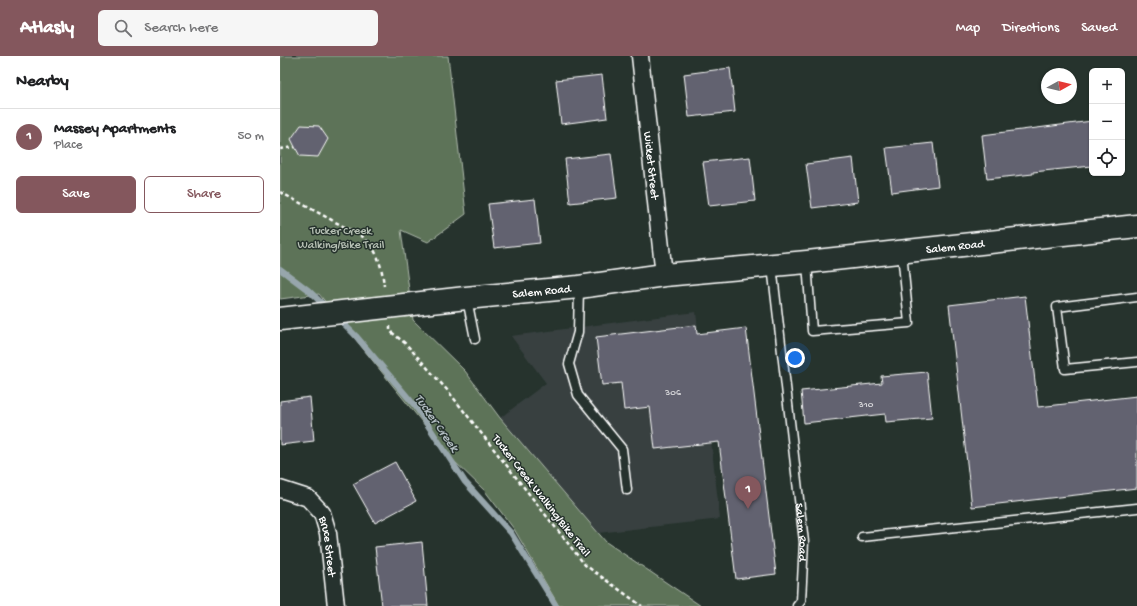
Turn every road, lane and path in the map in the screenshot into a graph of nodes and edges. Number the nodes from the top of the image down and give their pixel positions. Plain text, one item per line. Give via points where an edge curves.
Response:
1 (640, 56) edge
2 (295, 147) dead end
3 (280, 150) edge
4 (280, 192) edge
5 (1137, 226) edge
6 (902, 252) junction
7 (807, 262) junction
8 (772, 265) junction
9 (664, 275) junction
10 (385, 287) dead end
11 (579, 287) junction
12 (466, 298) junction
13 (1137, 298) edge
14 (280, 319) edge
15 (390, 331) dead end
16 (474, 339) dead end
17 (1137, 362) edge
18 (280, 489) edge
19 (627, 490) dead end
20 (1137, 508) edge
21 (862, 537) dead end
22 (336, 606) edge
23 (642, 606) edge
24 (797, 606) edge

1 - 9 street, Wicket Street
2 - 3 path
4 - 10 path via 368,241 378,258
5 - 6 main road, Salem Road
6 - 7 main road, Salem Road
6 - 7 lane via 909,323 812,331
7 - 8 main road, Salem Road
8 - 9 main road, Salem Road
8 - 24 lane, Salem Road via 804,542 801,601
9 - 11 main road, Salem Road
11 - 12 main road, Salem Road
11 - 19 lane via 578,332 569,364 578,396 622,449
12 - 14 main road, Salem Road
12 - 16 lane
13 - 17 lane via 1057,307 1065,369
15 - 23 path, Tucker Creek Walking/Bike Trail via 406,344 448,391 585,565
18 - 22 street, Bruce Street via 308,498 322,513 328,533
20 - 21 lane

